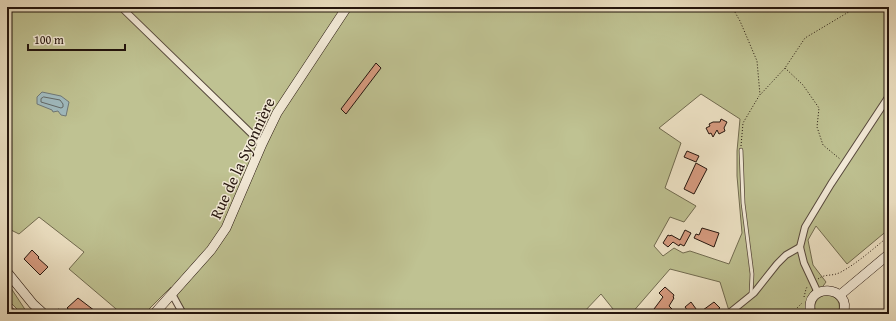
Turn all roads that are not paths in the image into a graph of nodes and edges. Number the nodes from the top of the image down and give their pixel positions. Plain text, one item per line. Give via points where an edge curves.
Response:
1 (121, 7) edge
2 (347, 7) edge
3 (889, 96) edge
4 (262, 144) junction
5 (741, 150) road end
6 (800, 247) junction
7 (889, 254) edge
8 (7, 272) edge
9 (818, 292) junction
10 (172, 294) junction
11 (751, 295) junction
12 (840, 295) junction
13 (7, 311) edge
14 (11, 314) edge
15 (44, 314) edge
16 (154, 314) edge
17 (183, 314) edge
18 (728, 314) edge
19 (811, 314) edge
20 (843, 314) edge

1 - 4 street
2 - 4 street, Rue de la Syonnière via 277,113
3 - 6 street via 805,227
4 - 10 street, Rue de la Syonnière via 226,228 211,250
5 - 11 lane via 752,274
6 - 9 street via 804,263
6 - 11 street via 786,256
7 - 12 street
8 - 15 street
9 - 12 street via 830,290
9 - 19 street via 811,301
10 - 16 street, Rue de la Syonnière
10 - 17 street
11 - 18 street
12 - 20 street via 845,306
13 - 14 highway

